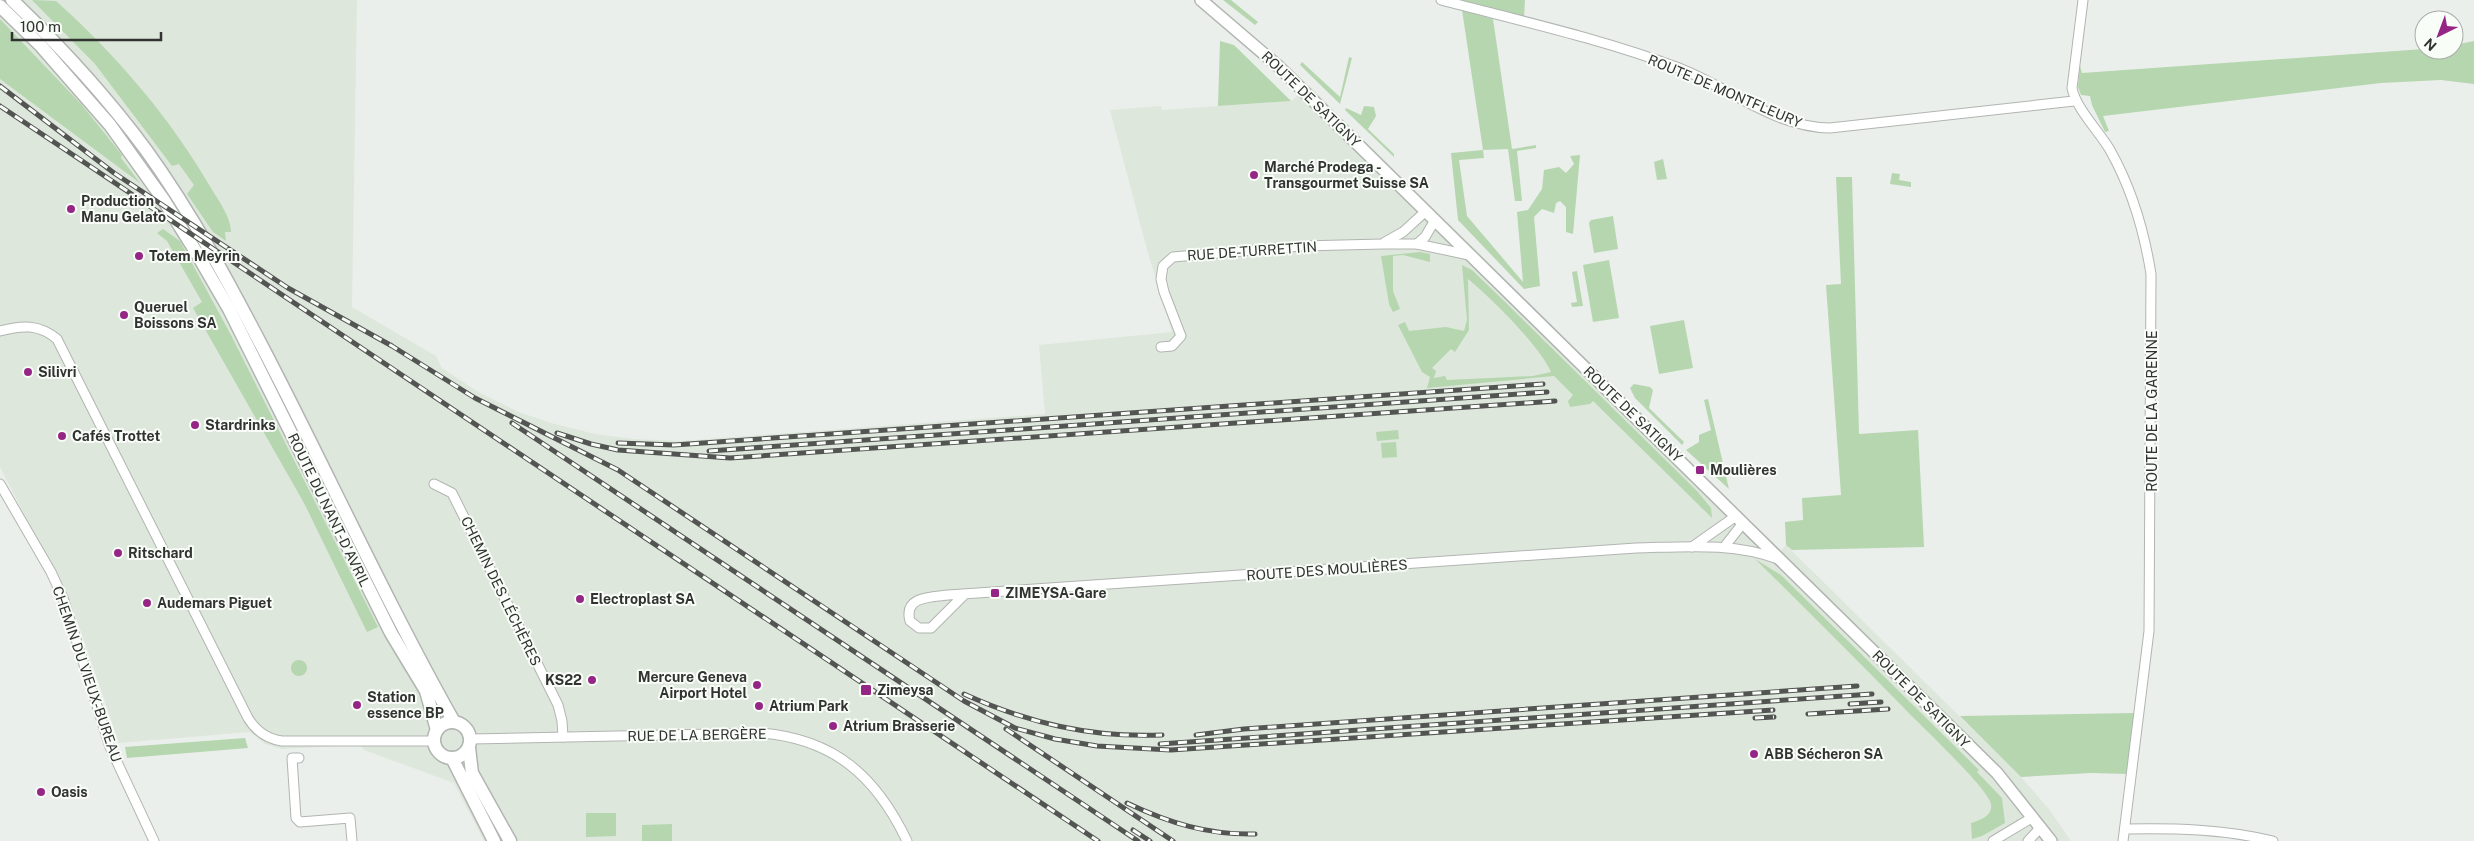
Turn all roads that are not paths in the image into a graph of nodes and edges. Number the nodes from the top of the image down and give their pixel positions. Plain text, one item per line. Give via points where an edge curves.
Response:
1 (12, 0) edge
2 (1201, 0) edge
3 (1441, 0) edge
4 (2083, 0) edge
5 (0, 6) edge
6 (2074, 101) junction
7 (1426, 211) junction
8 (1436, 220) junction
9 (1383, 244) junction
10 (1417, 244) junction
11 (1472, 256) junction
12 (0, 331) edge
13 (1161, 347) dead end
14 (0, 484) edge
15 (434, 484) dead end
16 (1739, 520) junction
17 (1725, 546) junction
18 (1691, 547) junction
19 (1780, 560) junction
20 (964, 595) junction
21 (454, 722) junction
22 (436, 735) junction
23 (563, 737) junction
24 (470, 744) junction
25 (300, 758) dead end
26 (452, 758) junction
27 (2033, 817) junction
28 (2041, 827) junction
29 (2125, 829) junction
30 (154, 841) edge
31 (352, 841) edge
32 (494, 841) edge
33 (510, 841) edge
34 (907, 841) edge
35 (1992, 841) edge
36 (2028, 841) edge
37 (2051, 841) edge
38 (2123, 841) edge
39 (2273, 841) edge

1 - 21 main road, ROUTE DU NANT-D'AVRIL via 99,90 146,151 194,223 244,313
2 - 7 street, ROUTE DE SATIGNY via 1278,66
3 - 6 street, ROUTE DE MONTFLEURY via 1656,60 1805,127 1830,128
4 - 6 street via 2073,83
5 - 22 main road, ROUTE DU NANT-D'AVRIL via 47,53 110,126 163,199 196,252 258,367 391,633 426,691
6 - 29 street, ROUTE DE LA GARENNE via 2096,127 2121,171 2142,225 2151,274 2149,631
7 - 8 street, ROUTE DE SATIGNY
7 - 9 street via 1403,232
8 - 10 street
8 - 11 street, ROUTE DE SATIGNY
9 - 10 street, RUE DE-TURRETTIN
9 - 13 street, RUE DE-TURRETTIN via 1301,246 1169,259 1163,266 1161,278 1181,336 1172,346
10 - 11 street, RUE DE-TURRETTIN
11 - 16 street, ROUTE DE SATIGNY
12 - 22 street via 27,326 48,332 57,339 248,718 257,730 282,741
14 - 30 street, CHEMIN DU VIEUX-BUREAU via 63,598 110,747
15 - 23 street, CHEMIN DES LÉCHÈRES via 452,493 558,706
16 - 17 street via 1739,530
16 - 18 street
16 - 19 street, ROUTE DE SATIGNY
17 - 18 street, ROUTE DES MOULIÈRES
17 - 19 street
18 - 20 street, ROUTE DES MOULIÈRES
19 - 27 street, ROUTE DE SATIGNY via 1997,774
20 - 20 street, ROUTE DES MOULIÈRES via 918,599 910,608 910,620 919,628 931,628
21 - 22 main road via 442,725
21 - 24 main road via 463,726
22 - 26 main road via 440,753
23 - 24 street, RUE DE LA BERGÈRE
23 - 34 street, RUE DE LA BERGÈRE via 761,733 809,742 833,753 860,772 873,786
24 - 26 main road via 464,754
24 - 33 main road via 472,773
25 - 31 street via 292,758 296,818 300,822 350,818
26 - 32 main road
27 - 28 street, ROUTE DE SATIGNY
27 - 35 street
28 - 36 street
28 - 37 street, ROUTE DE SATIGNY
29 - 38 street, ROUTE DE LA GARENNE
29 - 39 street via 2192,829 2238,833

